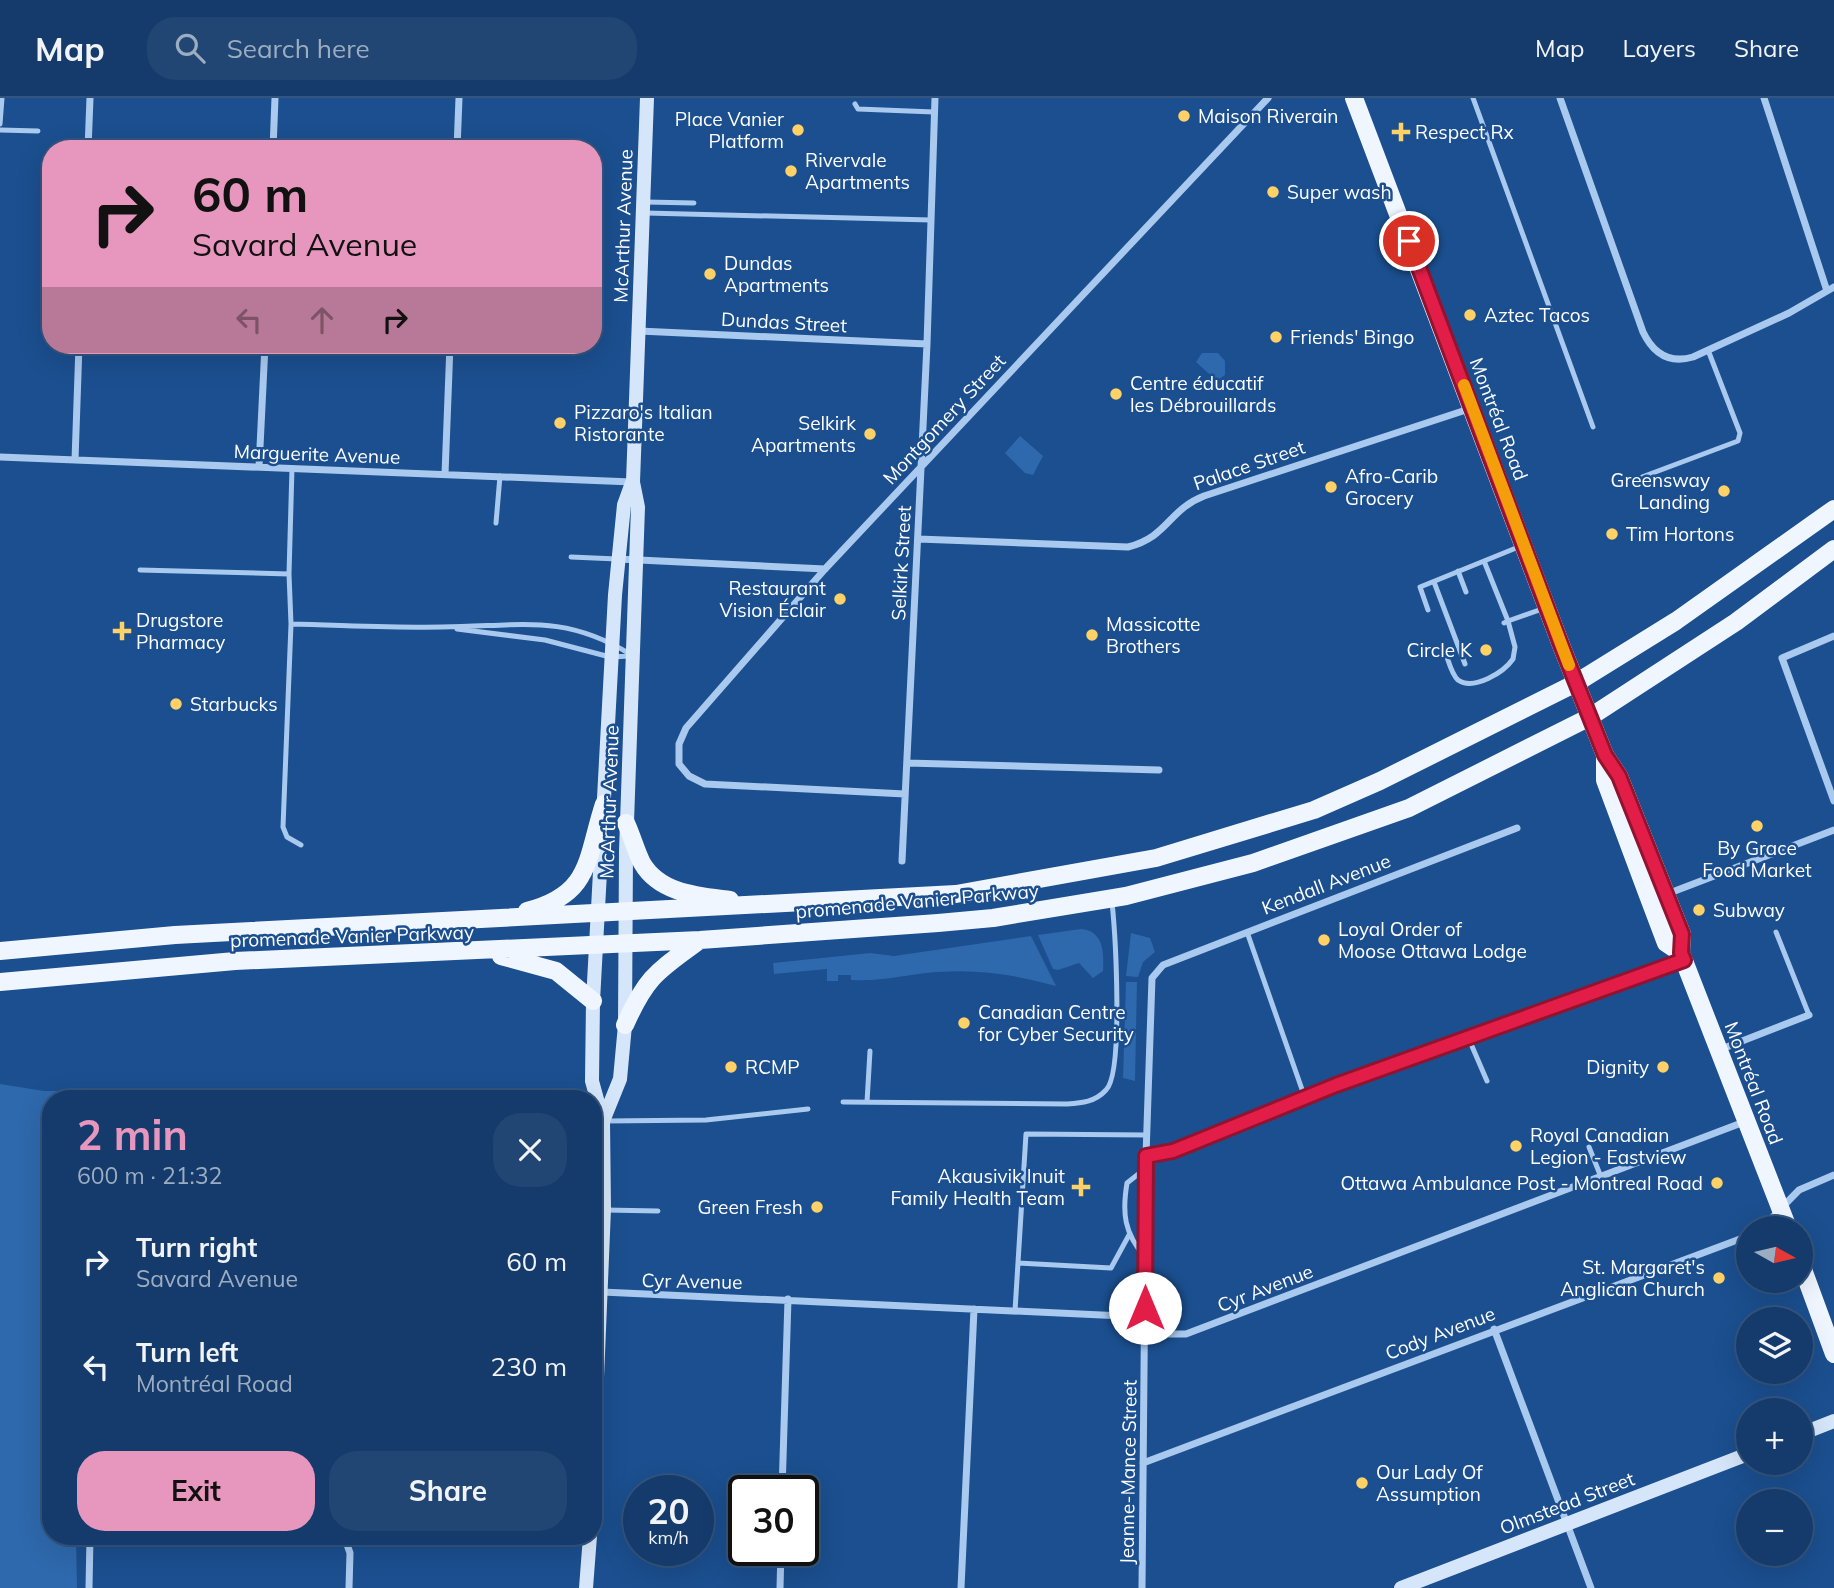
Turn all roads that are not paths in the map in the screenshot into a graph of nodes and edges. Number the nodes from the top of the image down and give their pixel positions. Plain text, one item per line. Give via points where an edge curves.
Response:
1 (2, 98) edge
2 (90, 98) edge
3 (275, 98) edge
4 (459, 98) edge
5 (647, 98) edge
6 (935, 98) edge
7 (1268, 98) edge
8 (1354, 98) edge
9 (1473, 98) edge
10 (1560, 98) edge
11 (1764, 98) edge
12 (855, 104) dead end
13 (934, 112) junction
14 (0, 127) edge
15 (38, 131) dead end
16 (88, 140) edge
17 (274, 140) edge
18 (457, 140) edge
19 (694, 203) dead end
20 (643, 207) junction
21 (931, 220) junction
22 (1830, 289) edge
23 (639, 331) junction
24 (927, 344) junction
25 (1708, 351) junction
26 (79, 354) edge
27 (265, 354) edge
28 (450, 354) edge
29 (1473, 408) junction
30 (1593, 426) dead end
31 (0, 457) edge
32 (75, 460) junction
33 (259, 467) junction
34 (921, 467) junction
35 (292, 468) junction
36 (445, 474) junction
37 (499, 476) junction
38 (1642, 477) dead end
39 (633, 482) junction
40 (1834, 509) edge
41 (496, 523) dead end
42 (918, 538) junction
43 (1524, 545) junction
44 (1834, 549) edge
45 (571, 556) dead end
46 (618, 559) junction
47 (636, 560) junction
48 (1484, 561) junction
49 (825, 569) junction
50 (140, 570) dead end
51 (1458, 572) junction
52 (289, 574) junction
53 (1434, 582) junction
54 (1466, 592) dead end
55 (1548, 607) junction
56 (1428, 610) dead end
57 (1506, 622) junction
58 (291, 624) junction
59 (446, 627) junction
60 (1834, 636) edge
61 (1444, 649) dead end
62 (611, 650) junction
63 (633, 656) junction
64 (1465, 664) dead end
65 (1576, 683) junction
66 (1590, 717) junction
67 (1605, 755) junction
68 (906, 763) junction
69 (1159, 770) dead end
70 (905, 794) junction
71 (1834, 801) edge
72 (604, 803) junction
73 (626, 823) junction
74 (1517, 828) dead end
75 (1834, 830) edge
76 (301, 845) dead end
77 (902, 861) dead end
78 (1667, 894) junction
79 (1112, 899) junction
80 (775, 906) junction
81 (625, 913) junction
82 (599, 915) junction
83 (492, 921) junction
84 (1247, 932) junction
85 (1776, 932) dead end
86 (700, 940) junction
87 (624, 943) junction
88 (598, 944) junction
89 (0, 951) edge
90 (481, 951) junction
91 (1682, 956) junction
92 (1152, 978) joint
93 (0, 982) edge
94 (593, 1001) junction
95 (1809, 1014) joint
96 (625, 1025) junction
97 (1468, 1037) junction
98 (1719, 1050) junction
99 (870, 1051) dead end
100 (1486, 1081) dead end
101 (594, 1090) edge
102 (1305, 1098) junction
103 (843, 1102) dead end
104 (867, 1102) junction
105 (808, 1108) dead end
106 (602, 1117) edge
107 (603, 1121) junction
108 (1747, 1121) junction
109 (602, 1125) edge
110 (1147, 1135) junction
111 (1589, 1147) dead end
112 (1146, 1156) junction
113 (1146, 1168) junction
114 (1834, 1175) edge
115 (1601, 1177) junction
116 (602, 1186) edge
117 (604, 1209) junction
118 (1780, 1209) junction
119 (658, 1211) dead end
120 (1773, 1216) edge
121 (1783, 1216) edge
122 (602, 1223) edge
123 (1129, 1235) junction
124 (1736, 1240) edge
125 (1145, 1256) junction
126 (1017, 1263) junction
127 (602, 1292) edge
128 (1812, 1293) edge
129 (788, 1299) junction
130 (974, 1309) junction
131 (1015, 1311) junction
132 (1145, 1324) junction
133 (1494, 1329) junction
134 (1834, 1354) edge
135 (1834, 1421) edge
136 (1813, 1429) edge
137 (1736, 1459) edge
138 (1143, 1463) junction
139 (782, 1475) edge
140 (1567, 1524) junction
141 (90, 1545) edge
142 (347, 1545) edge
143 (589, 1545) edge
144 (781, 1566) edge
145 (89, 1588) edge
146 (349, 1588) edge
147 (586, 1588) edge
148 (780, 1588) edge
149 (961, 1588) edge
150 (1142, 1588) edge
151 (1401, 1588) edge
152 (1591, 1588) edge

1 - 14 lane
2 - 16 street
3 - 17 street
4 - 18 street
5 - 20 main road, McArthur Avenue
6 - 13 street, Selkirk Street
7 - 34 street, Montgomery Street
8 - 29 main road, Montréal Road
9 - 30 lane
10 - 25 street via 1652,348 1670,359
11 - 22 street
12 - 13 lane via 858,109
13 - 21 street, Selkirk Street
14 - 15 lane
19 - 20 lane
20 - 21 lane
20 - 23 main road, McArthur Avenue
21 - 24 street, Selkirk Street
22 - 25 street
23 - 24 street, Dundas Street
23 - 39 main road, McArthur Avenue
24 - 34 street, Selkirk Street
25 - 38 lane via 1740,433 1738,441
26 - 32 street
27 - 33 street
28 - 36 street
29 - 42 street, Palace Street via 1194,500 1157,536 1128,547
29 - 43 main road, Montréal Road
31 - 32 street, Marguerite Avenue
32 - 33 street, Marguerite Avenue
33 - 35 street, Marguerite Avenue
34 - 42 street, Selkirk Street
34 - 49 street, Montgomery Street
35 - 36 street, Marguerite Avenue
35 - 52 lane
36 - 37 street, Marguerite Avenue
37 - 39 street, Marguerite Avenue
37 - 41 lane
39 - 46 main road, McArthur Avenue via 624,505
39 - 47 main road, McArthur Avenue via 638,507
40 - 65 main road via 1676,621
42 - 68 street, Selkirk Street
43 - 48 lane
43 - 55 main road, Montréal Road
44 - 66 main road, promenade Vanier Parkway via 1736,622
45 - 46 lane
46 - 47 street
46 - 62 main road, McArthur Avenue
47 - 49 street
47 - 63 main road, McArthur Avenue
48 - 51 lane
48 - 57 lane
49 - 70 street, Montgomery Street via 686,728 678,764 689,776 715,785
50 - 52 lane
51 - 53 lane
51 - 54 lane
52 - 58 lane
53 - 56 lane via 1420,587
53 - 64 lane via 1459,638
55 - 57 lane
55 - 65 main road, Montréal Road
57 - 61 lane via 1513,636 1513,659 1494,676 1461,682
58 - 59 lane
58 - 76 lane via 284,827 287,837
59 - 62 lane
59 - 62 lane via 543,623
60 - 71 street via 1782,658
62 - 63 lane
62 - 63 lane
62 - 72 main road, McArthur Avenue
63 - 73 main road, McArthur Avenue
65 - 66 main road, Montréal Road
65 - 80 main road via 1314,810 1211,843 987,890
66 - 67 main road, Montréal Road
66 - 79 main road, promenade Vanier Parkway via 1409,808 1253,863
67 - 78 main road, Montréal Road
67 - 91 main road, Montréal Road via 1605,780 1643,884 1666,943
68 - 69 street
68 - 70 street, Selkirk Street
70 - 77 street, Selkirk Street
72 - 82 main road, McArthur Avenue
72 - 83 main road via 582,875 572,891 547,906
73 - 80 main road via 644,866 666,886 691,895
73 - 81 main road, McArthur Avenue
74 - 84 street, Kendall Avenue
75 - 78 street
78 - 91 main road, Montréal Road via 1682,934
79 - 86 main road, promenade Vanier Parkway via 993,918
79 - 104 lane via 1117,949 1115,1072 1108,1089 1090,1102 1067,1104
80 - 81 main road
81 - 82 main road
81 - 87 main road, McArthur Avenue
82 - 83 main road
82 - 88 main road, McArthur Avenue
83 - 89 main road via 188,934
84 - 92 street, Kendall Avenue via 1163,965
84 - 102 lane
85 - 95 lane
86 - 87 main road, promenade Vanier Parkway
86 - 96 main road via 654,973
87 - 88 main road, promenade Vanier Parkway
87 - 96 main road, McArthur Avenue
88 - 90 main road, promenade Vanier Parkway
88 - 94 main road, McArthur Avenue
90 - 93 main road, promenade Vanier Parkway via 235,961
90 - 94 main road via 556,971
91 - 97 street
91 - 98 main road, Montréal Road
92 - 110 street, Jeanne-Mance Street
94 - 101 main road, McArthur Avenue
95 - 98 street
96 - 107 main road, McArthur Avenue via 620,1079
97 - 100 lane
97 - 102 street
98 - 108 main road, Montréal Road
99 - 104 lane
102 - 112 street via 1173,1151
103 - 104 lane
105 - 107 lane via 706,1121
106 - 107 main road, McArthur Avenue
107 - 109 main road, McArthur Avenue
108 - 115 street, Cyr Avenue
108 - 118 main road, Montréal Road
110 - 112 street, Jeanne-Mance Street
110 - 126 lane via 1026,1134
111 - 115 lane
112 - 113 street, Jeanne-Mance Street
113 - 123 lane via 1127,1183 1124,1204
113 - 125 street, Jeanne-Mance Street
114 - 118 street via 1799,1190
115 - 132 street, Cyr Avenue via 1186,1334 1167,1334
116 - 117 main road, McArthur Avenue
117 - 119 lane
117 - 122 main road, McArthur Avenue
118 - 120 street
118 - 121 main road, Montréal Road
123 - 125 lane
123 - 126 lane via 1111,1268
124 - 133 street, Cody Avenue
125 - 132 street, Jeanne-Mance Street
126 - 131 lane
127 - 129 street, Cyr Avenue
128 - 134 main road
129 - 130 street, Cyr Avenue
129 - 139 street
130 - 131 street, Cyr Avenue
130 - 149 street
131 - 132 street, Cyr Avenue via 1123,1316
132 - 138 street, Jeanne-Mance Street
133 - 138 street, Cody Avenue
133 - 140 street
135 - 136 main road
137 - 140 main road, Olmstead Street
138 - 150 street, Jeanne-Mance Street
140 - 151 main road, Olmstead Street
140 - 152 street
141 - 145 street
142 - 146 street
143 - 147 main road
144 - 148 street

